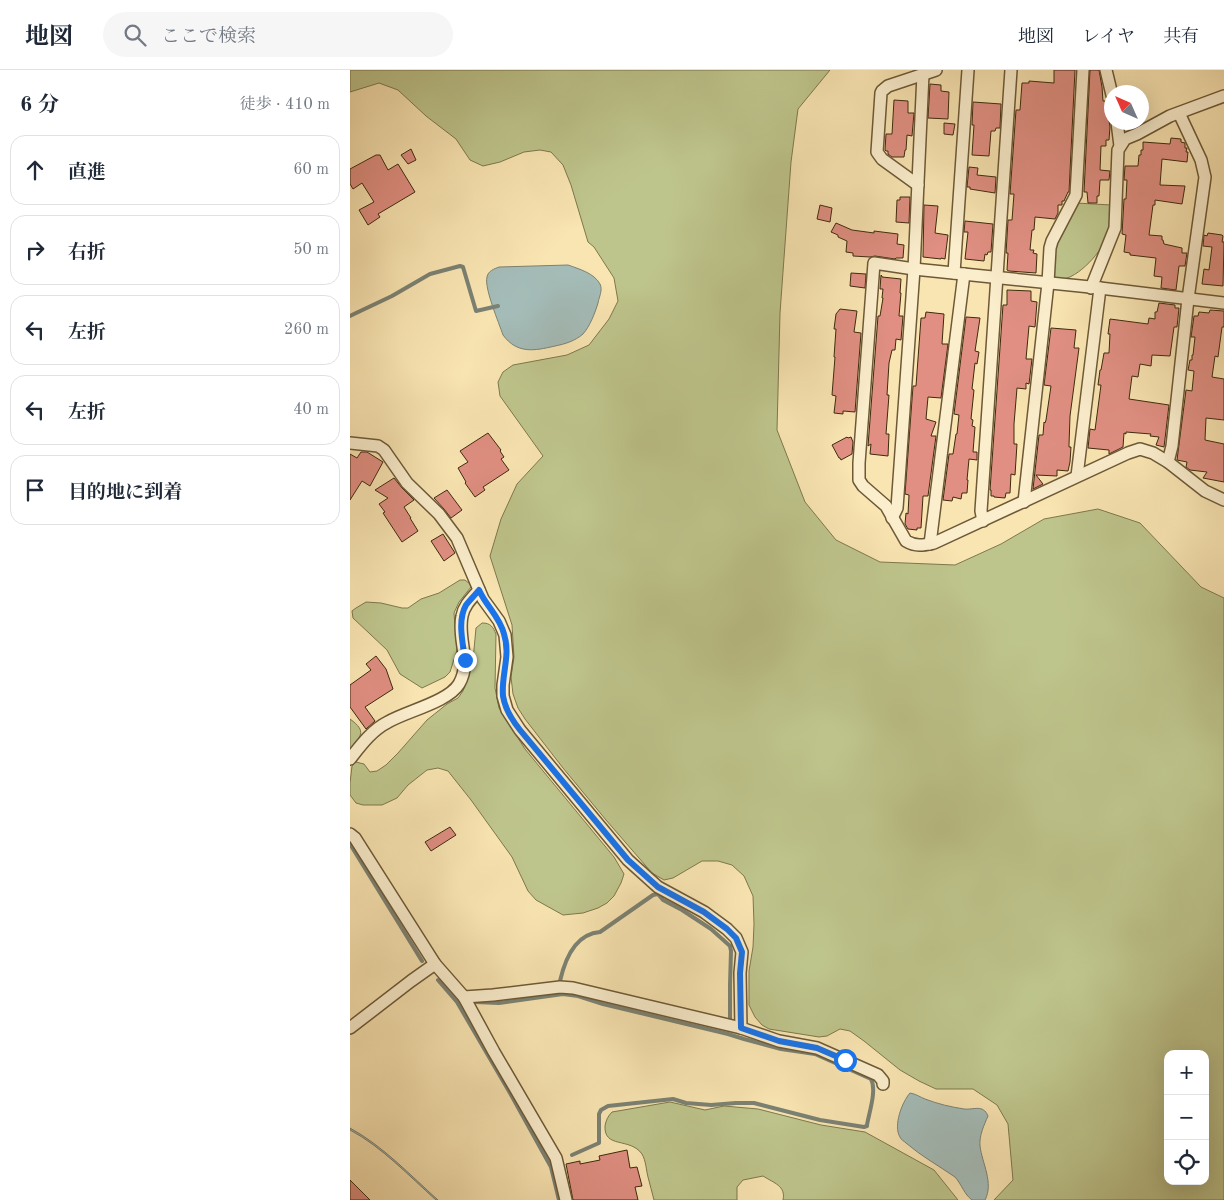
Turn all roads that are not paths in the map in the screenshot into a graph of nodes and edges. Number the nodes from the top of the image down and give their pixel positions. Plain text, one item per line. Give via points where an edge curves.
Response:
1 (936, 70) edge
2 (968, 70) edge
3 (1011, 70) edge
4 (1083, 70) edge
5 (1106, 70) edge
6 (924, 74) junction
7 (1110, 85) edge
8 (1224, 96) edge
9 (1180, 113) junction
10 (1118, 130) edge
11 (1120, 146) junction
12 (918, 185) junction
13 (914, 269) junction
14 (959, 273) junction
15 (997, 277) junction
16 (1048, 283) junction
17 (1096, 288) junction
18 (1188, 299) junction
19 (1224, 303) edge
20 (350, 443) edge
21 (1168, 462) junction
22 (1077, 476) junction
23 (1224, 500) edge
24 (1024, 502) junction
25 (892, 518) junction
26 (983, 520) junction
27 (930, 544) junction
28 (479, 590) junction
29 (350, 759) edge
30 (350, 834) edge
31 (435, 964) junction
32 (464, 997) junction
33 (350, 1028) edge
34 (741, 1028) junction
35 (883, 1084) dead end
36 (566, 1200) edge

1 - 6 street
2 - 14 street
3 - 15 street
4 - 16 street via 1076,195 1052,241
5 - 7 street
6 - 12 street
6 - 12 street via 882,91 877,152
8 - 9 street
9 - 11 street via 1124,139
9 - 18 street via 1205,177
10 - 11 street
11 - 17 street via 1115,228
12 - 13 street
13 - 14 street
13 - 25 street via 897,508
13 - 25 street via 874,264 859,480 886,506
14 - 15 street
14 - 27 street
15 - 16 street
15 - 26 street via 981,511
16 - 17 street
16 - 24 street
17 - 18 street
17 - 22 street
18 - 19 street
18 - 21 street
20 - 28 street via 378,446 384,450 407,483 450,527
21 - 22 street via 1153,452 1140,449
21 - 23 street via 1206,491
22 - 24 street
24 - 26 street
25 - 27 street via 906,541 919,546
26 - 27 street
28 - 29 street via 462,614 464,674 454,690 386,723
28 - 34 street via 505,635 507,656 503,696 507,710 520,730 628,860 658,887 704,912 736,938 742,952
30 - 31 street
31 - 32 street
31 - 33 street
32 - 34 street via 566,987
32 - 36 street via 556,1158
34 - 35 street via 779,1041 817,1048 878,1075

